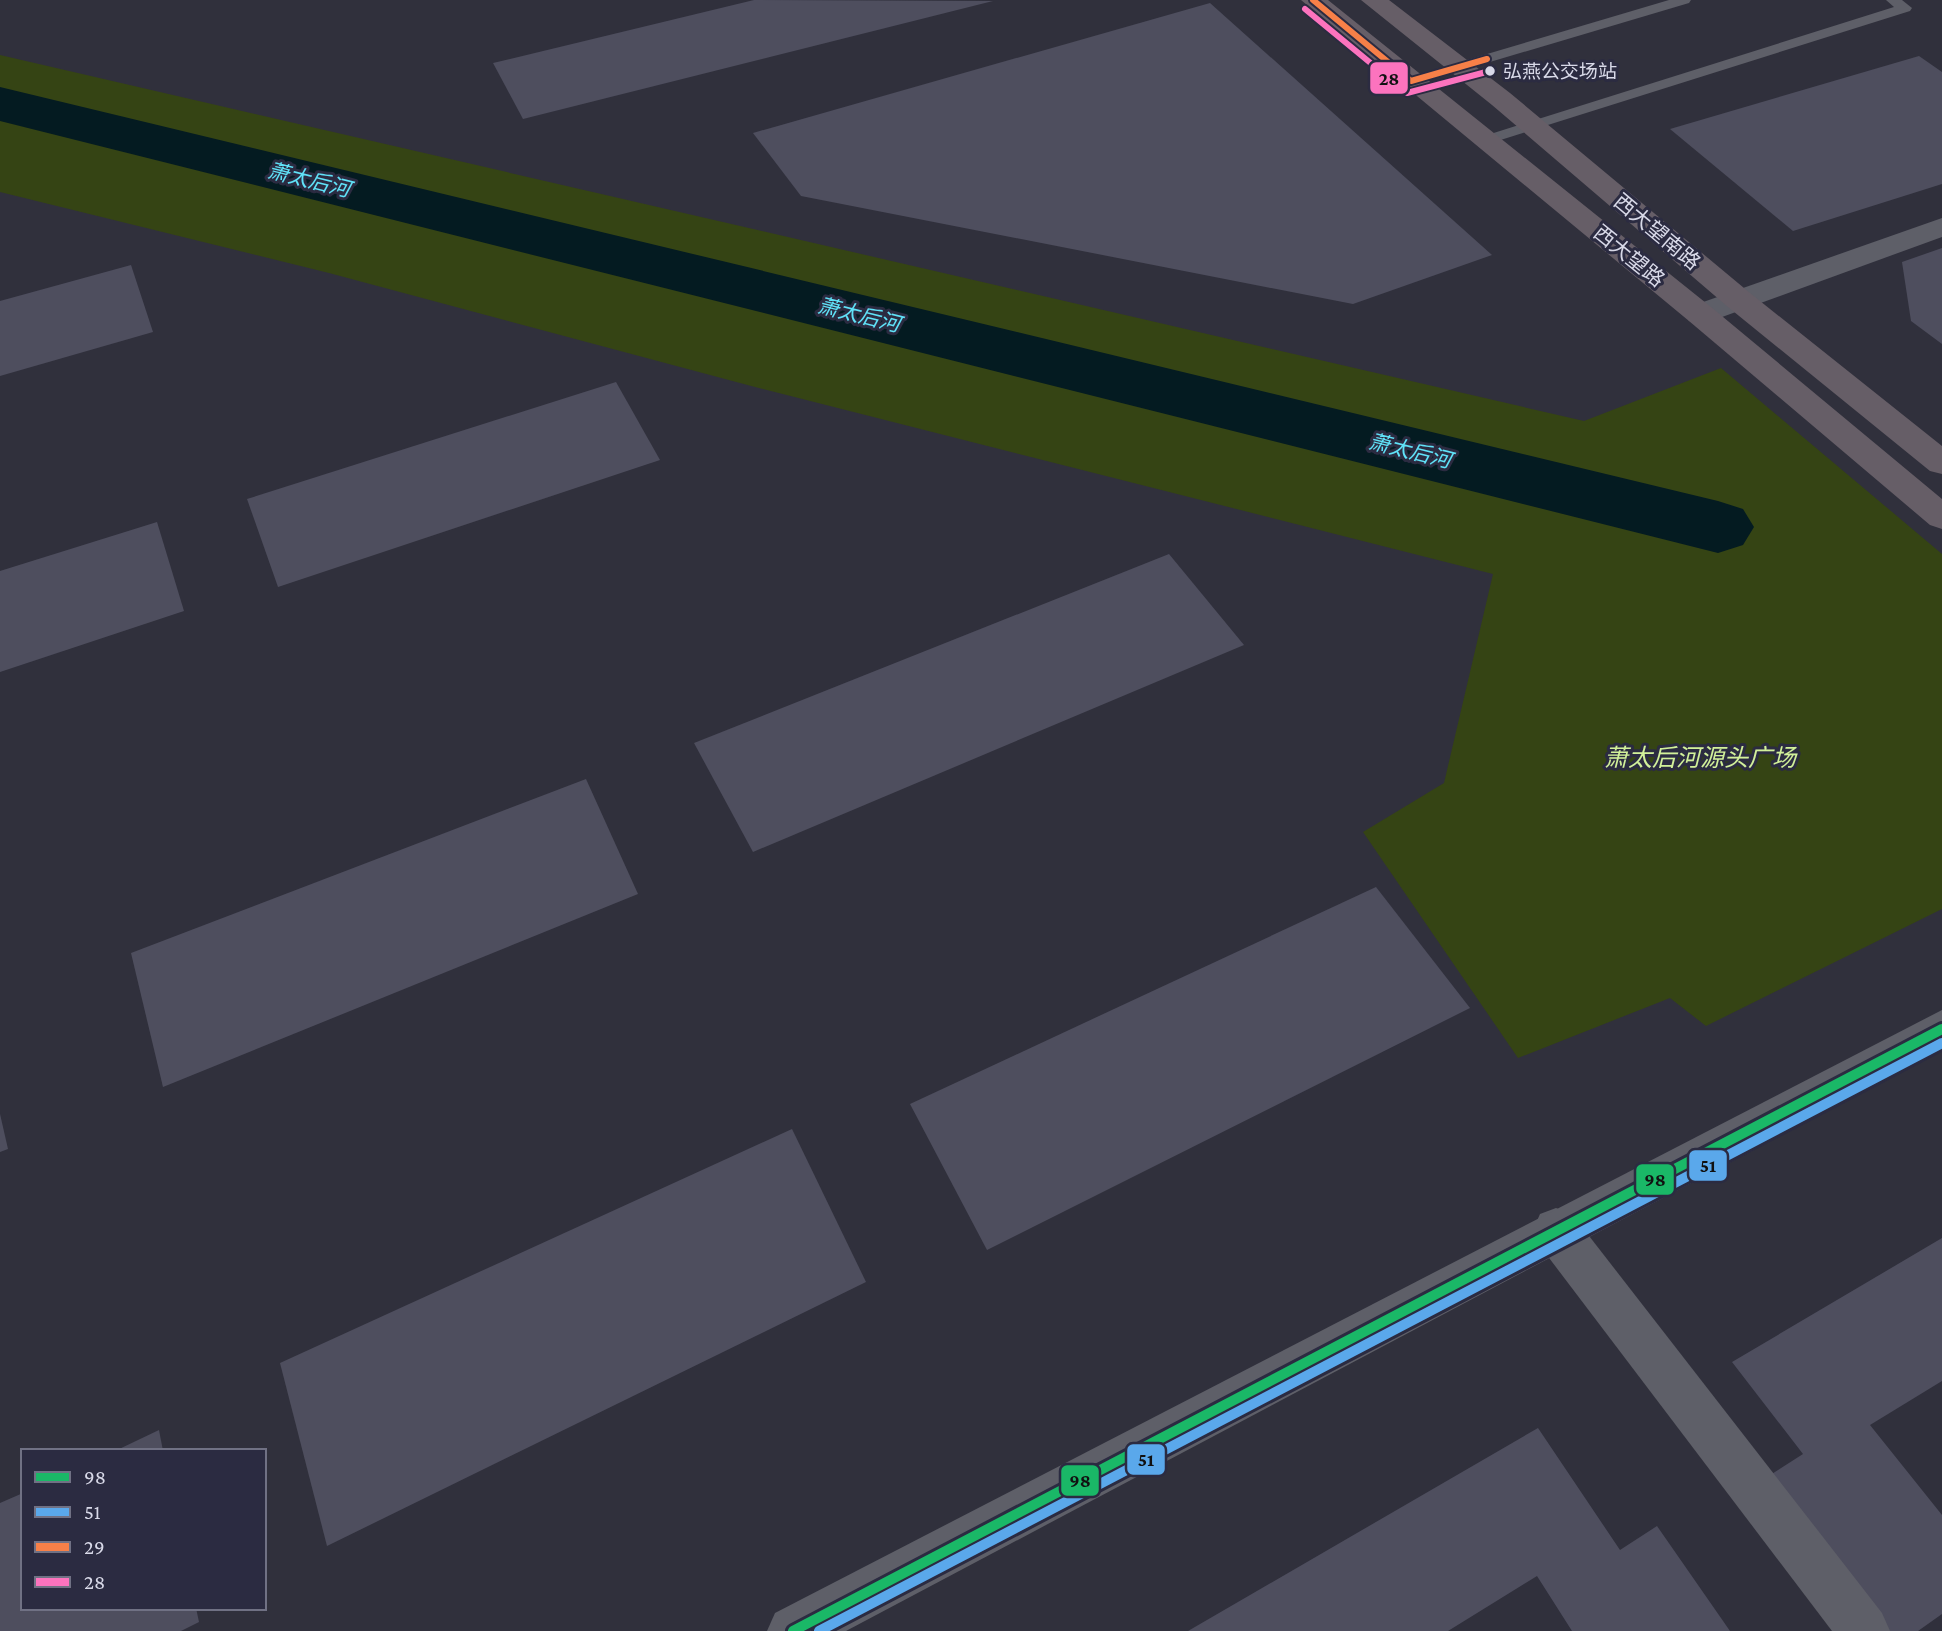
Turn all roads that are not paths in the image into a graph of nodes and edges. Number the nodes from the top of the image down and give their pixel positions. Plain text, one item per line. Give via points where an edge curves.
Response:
1 (1313, 0) edge
2 (1373, 0) edge
3 (1684, 0) edge
4 (1893, 0) edge
5 (1459, 67) junction
6 (1411, 81) junction
7 (1530, 126) junction
8 (1486, 140) junction
9 (1942, 227) edge
10 (1739, 300) junction
11 (1700, 314) junction
12 (1942, 463) edge
13 (1942, 517) edge
14 (1942, 1029) edge
15 (1556, 1230) junction
16 (793, 1631) edge
17 (1864, 1631) edge

1 - 6 main road, 西大望路
2 - 5 main road, 西大望南路
3 - 5 lane
4 - 7 lane via 1905,8
5 - 6 lane
5 - 7 main road, 西大望南路
6 - 8 main road, 西大望路
7 - 8 lane
7 - 10 main road, 西大望南路
8 - 11 main road, 西大望路
9 - 10 street
10 - 11 street
10 - 12 main road, 西大望南路
11 - 13 main road, 西大望路
14 - 15 street
15 - 16 street
15 - 17 street

